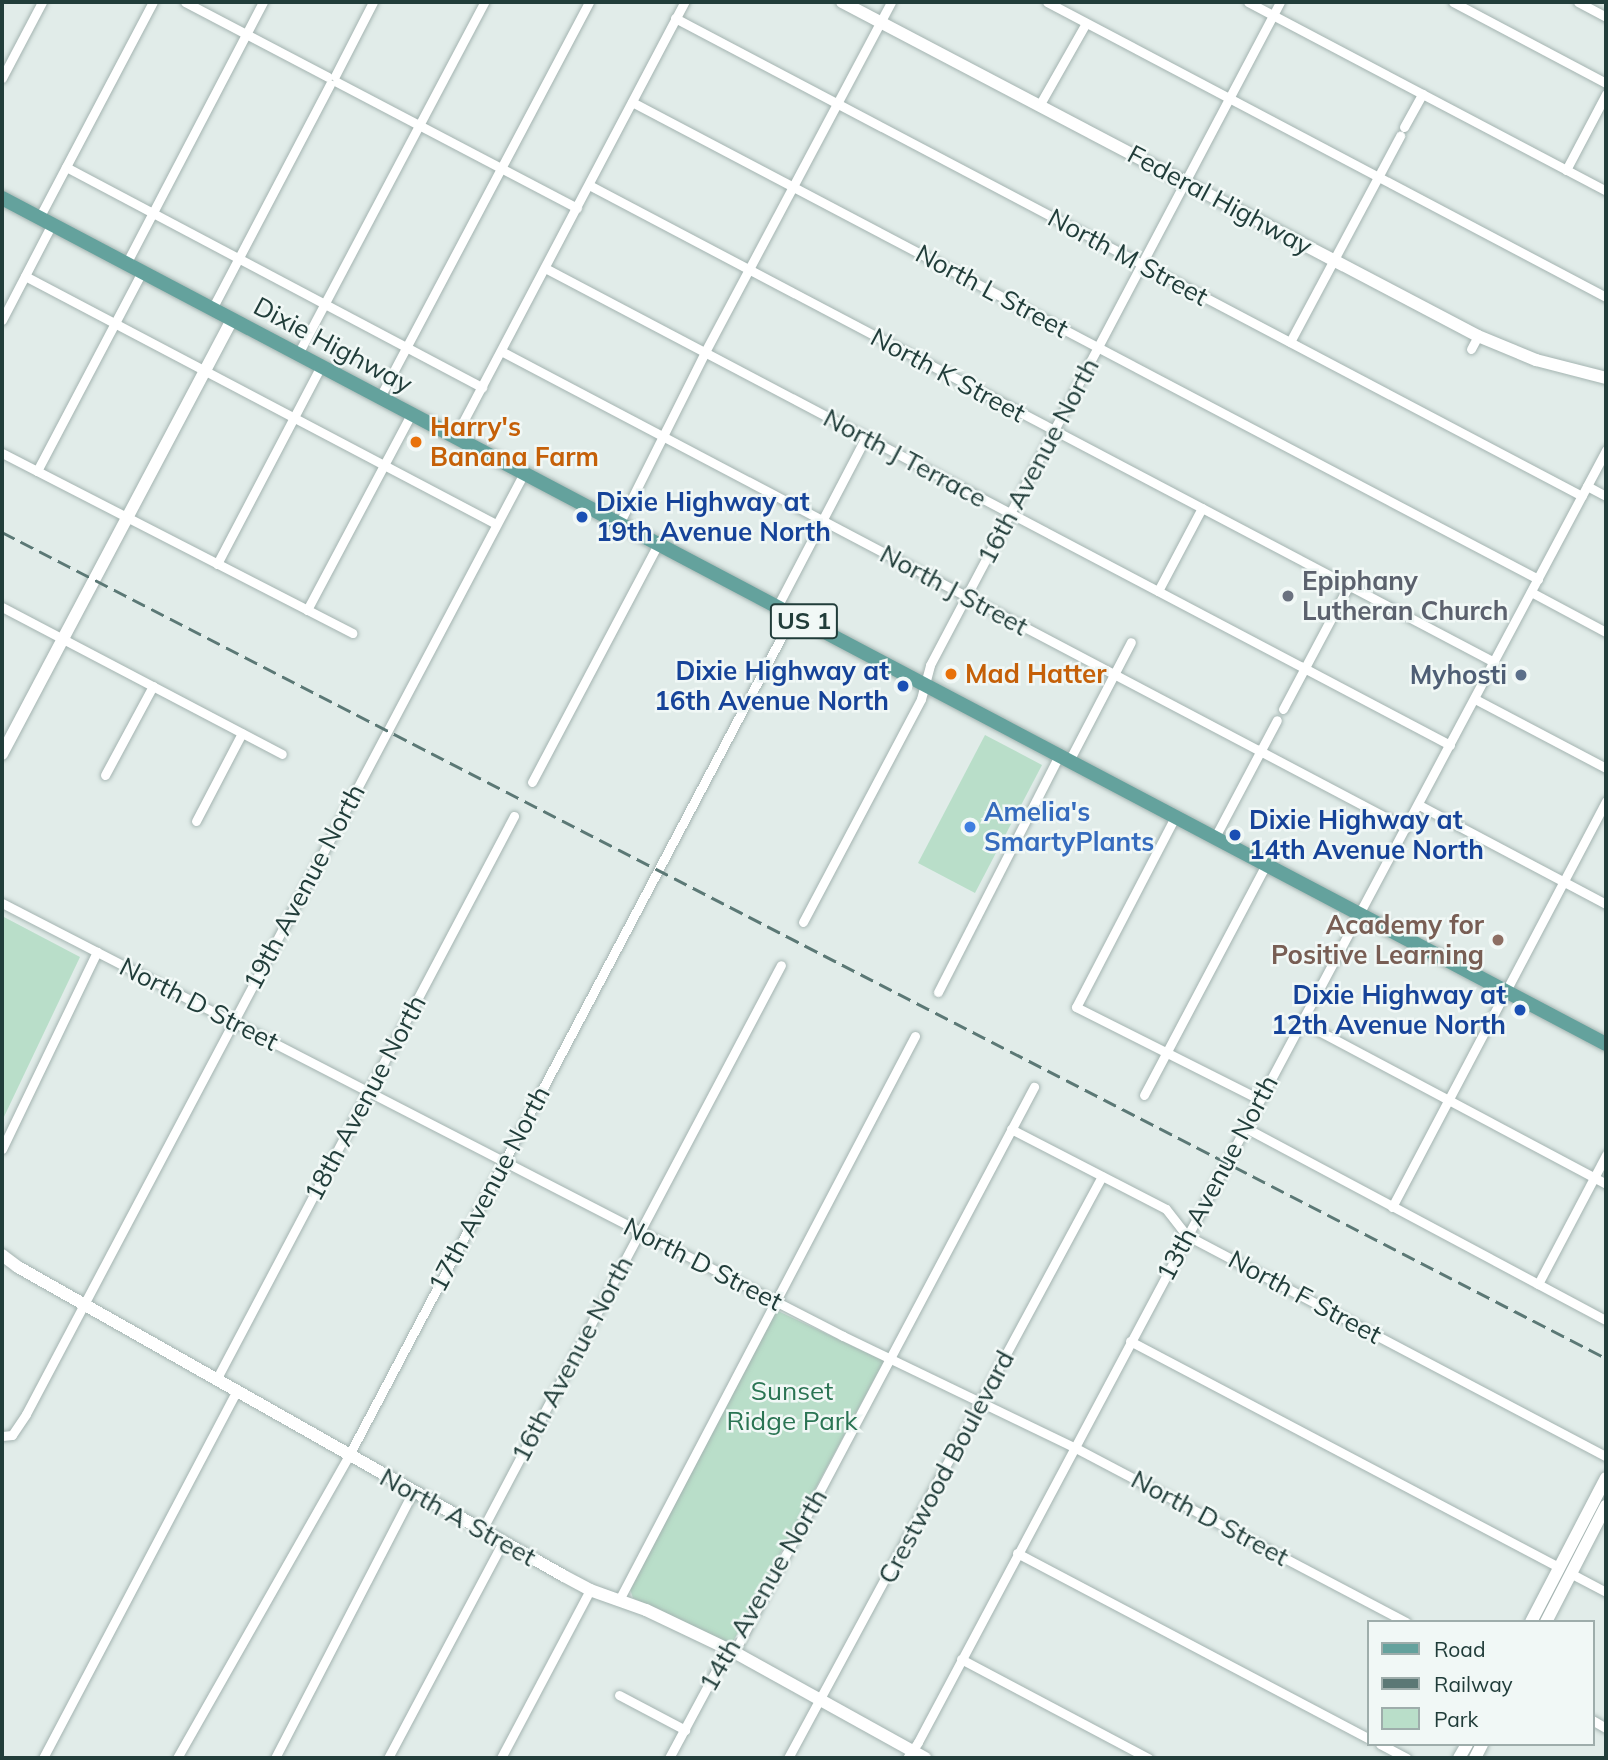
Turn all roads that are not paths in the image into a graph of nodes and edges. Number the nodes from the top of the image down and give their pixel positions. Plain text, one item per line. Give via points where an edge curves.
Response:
1 (42, 2) edge
2 (153, 2) edge
3 (185, 2) edge
4 (263, 2) edge
5 (373, 2) edge
6 (484, 2) edge
7 (589, 2) edge
8 (684, 2) edge
9 (842, 2) edge
10 (891, 2) edge
11 (1046, 2) edge
12 (1248, 2) edge
13 (1280, 2) edge
14 (1453, 2) edge
15 (1578, 2) edge
16 (1273, 15) junction
17 (1606, 17) edge
18 (675, 18) junction
19 (881, 20) junction
20 (1086, 23) junction
21 (246, 34) junction
22 (2, 79) edge
23 (333, 80) junction
24 (1606, 83) edge
25 (1422, 94) junction
26 (1606, 94) edge
27 (1229, 98) junction
28 (632, 102) junction
29 (837, 104) junction
30 (1040, 104) junction
31 (419, 125) junction
32 (66, 167) junction
33 (501, 168) junction
34 (1566, 170) junction
35 (1377, 176) junction
36 (1186, 182) junction
37 (589, 185) junction
38 (793, 187) junction
39 (1606, 191) edge
40 (2, 198) edge
41 (577, 208) junction
42 (152, 213) junction
43 (46, 221) junction
44 (239, 258) junction
45 (1332, 259) junction
46 (126, 264) junction
47 (1142, 264) junction
48 (545, 268) junction
49 (749, 270) junction
50 (142, 272) junction
51 (25, 276) junction
52 (1606, 297) edge
53 (325, 304) junction
54 (212, 309) junction
55 (232, 319) junction
56 (2, 320) edge
57 (115, 323) junction
58 (1478, 336) junction
59 (1290, 342) junction
60 (407, 347) junction
61 (1098, 347) junction
62 (1471, 349) dead end
63 (501, 351) junction
64 (705, 352) junction
65 (298, 354) junction
66 (321, 366) junction
67 (205, 370) junction
68 (1606, 378) edge
69 (482, 387) junction
70 (380, 397) junction
71 (411, 414) junction
72 (295, 417) junction
73 (1054, 430) junction
74 (455, 437) junction
75 (866, 437) junction
76 (663, 438) junction
77 (1606, 450) edge
78 (2, 453) edge
79 (384, 465) junction
80 (37, 471) junction
81 (524, 473) junction
82 (1587, 486) junction
83 (1582, 496) junction
84 (1606, 496) edge
85 (1202, 508) junction
86 (1010, 513) junction
87 (127, 518) junction
88 (822, 520) junction
89 (496, 524) junction
90 (619, 524) junction
91 (658, 544) junction
92 (217, 564) junction
93 (1538, 579) junction
94 (1349, 585) junction
95 (1158, 591) junction
96 (1531, 592) junction
97 (966, 596) junction
98 (2, 607) edge
99 (777, 607) junction
100 (307, 610) junction
101 (793, 615) junction
102 (1606, 632) edge
103 (352, 633) dead end
104 (63, 639) junction
105 (1131, 642) dead end
106 (1494, 662) junction
107 (1305, 668) junction
108 (1114, 674) junction
109 (924, 684) junction
110 (153, 686) junction
111 (1475, 699) junction
112 (1283, 709) dead end
113 (1276, 720) dead end
114 (242, 733) junction
115 (1450, 745) junction
116 (1261, 751) junction
117 (2, 754) edge
118 (282, 754) dead end
119 (1064, 758) junction
120 (1606, 768) edge
121 (105, 775) dead end
122 (532, 782) dead end
123 (1606, 801) edge
124 (1419, 805) junction
125 (514, 817) dead end
126 (1175, 817) junction
127 (196, 821) dead end
128 (1406, 828) junction
129 (1215, 837) junction
130 (1266, 864) junction
131 (1564, 881) junction
132 (2, 903) edge
133 (1606, 904) edge
134 (1361, 914) junction
135 (803, 922) dead end
136 (97, 952) junction
137 (780, 965) dead end
138 (1506, 991) junction
139 (938, 992) dead end
140 (1300, 1021) junction
141 (233, 1022) junction
142 (915, 1036) dead end
143 (1606, 1044) edge
144 (1167, 1053) junction
145 (1034, 1087) dead end
146 (369, 1092) junction
147 (1144, 1095) dead end
148 (1259, 1099) junction
149 (1448, 1101) junction
150 (1244, 1127) junction
151 (1011, 1129) junction
152 (2, 1149) edge
153 (1606, 1155) edge
154 (504, 1162) junction
155 (1102, 1176) junction
156 (1594, 1178) junction
157 (1606, 1184) edge
158 (1392, 1207) junction
159 (640, 1231) junction
160 (1186, 1235) junction
161 (2, 1255) edge
162 (1538, 1284) junction
163 (775, 1301) junction
164 (84, 1305) junction
165 (1606, 1320) edge
166 (1130, 1341) junction
167 (890, 1360) junction
168 (216, 1380) junction
169 (236, 1392) junction
170 (981, 1403) junction
171 (2, 1436) edge
172 (1074, 1447) junction
173 (349, 1455) junction
174 (1606, 1456) edge
175 (1606, 1478) edge
176 (413, 1492) junction
177 (1606, 1506) edge
178 (482, 1530) junction
179 (503, 1542) junction
180 (1017, 1553) junction
181 (1565, 1570) junction
182 (590, 1590) junction
183 (1606, 1592) edge
184 (619, 1600) junction
185 (1402, 1620) edge
186 (1532, 1620) edge
187 (1547, 1620) edge
188 (732, 1651) junction
189 (961, 1659) junction
190 (619, 1695) dead end
191 (819, 1700) junction
192 (685, 1730) junction
193 (1366, 1737) edge
194 (1384, 1746) edge
195 (909, 1755) edge
196 (43, 1758) edge
197 (177, 1758) edge
198 (275, 1758) edge
199 (388, 1758) edge
200 (501, 1758) edge
201 (669, 1758) edge
202 (788, 1758) edge
203 (925, 1758) edge
204 (1149, 1758) edge
205 (1406, 1758) edge

1 - 22 street
2 - 32 street
3 - 21 street
4 - 21 street
5 - 23 street
6 - 31 street
7 - 33 street
8 - 18 street
9 - 19 street, Federal Highway
10 - 19 street
11 - 20 street
12 - 16 street
13 - 16 street, 16th Avenue North
14 - 24 street
15 - 17 street
16 - 25 street
16 - 27 street, 16th Avenue North
18 - 28 street
18 - 29 street, North M Street
19 - 29 street
19 - 30 street, Federal Highway
20 - 27 street
20 - 30 street
21 - 23 street
21 - 42 street
23 - 31 street
23 - 44 street
25 - 34 street
25 - 35 street
26 - 34 street
27 - 35 street
27 - 36 street, 16th Avenue North
28 - 37 street
28 - 38 street, North L Street
29 - 38 street
29 - 47 street, North M Street
30 - 36 street, Federal Highway
31 - 33 street
31 - 53 street
32 - 42 street
32 - 43 street
33 - 41 street
33 - 60 street
34 - 39 street
35 - 45 street
35 - 52 street
36 - 45 street, Federal Highway
36 - 47 street, 16th Avenue North
37 - 41 street
37 - 49 street, North K Street
38 - 49 street
38 - 61 street, North L Street
40 - 43 main road, Dixie Highway / US 1
41 - 48 street
42 - 44 street
42 - 46 street
43 - 46 main road, Dixie Highway / US 1
43 - 51 street
44 - 53 street
44 - 54 street
45 - 58 street, Federal Highway
45 - 59 street
46 - 50 main road, Dixie Highway / US 1
47 - 59 street, North M Street
47 - 61 street, 16th Avenue North
48 - 63 street
48 - 64 street, North J Terrace
49 - 64 street
49 - 73 street, North K Street
50 - 54 main road, Dixie Highway / US 1
50 - 57 street
51 - 56 street
51 - 57 street
53 - 60 street
53 - 65 street
54 - 55 main road, Dixie Highway / US 1
55 - 65 main road, Dixie Highway / US 1
55 - 67 street
57 - 67 street
57 - 80 street
58 - 62 street
58 - 68 street, Federal Highway via 1536,360
59 - 83 street, North M Street
60 - 69 street
60 - 70 street
61 - 73 street, 16th Avenue North
61 - 93 street, North L Street
63 - 69 street
63 - 76 street, North J Street
64 - 75 street, North J Terrace
64 - 76 street
65 - 66 main road, Dixie Highway / US 1
66 - 70 main road, Dixie Highway / US 1
66 - 72 street
67 - 72 street
67 - 87 street
69 - 74 street
70 - 71 main road, Dixie Highway / US 1
71 - 74 main road, Dixie Highway / US 1
71 - 79 street
72 - 79 street
72 - 92 street
73 - 85 street, North K Street
73 - 86 street, 16th Avenue North
74 - 81 main road, Dixie Highway / US 1
75 - 86 street, North J Terrace
75 - 88 street
76 - 88 street, North J Street
76 - 90 street
77 - 82 street, 13th Avenue North
78 - 80 street
79 - 89 street
79 - 100 street
80 - 87 street
81 - 89 street, 19th Avenue North
81 - 90 main road, Dixie Highway / US 1
82 - 83 street, 13th Avenue North
82 - 84 street
83 - 93 street, 13th Avenue North
85 - 94 street, North K Street
85 - 95 street
86 - 95 street, North J Terrace
86 - 97 street, 16th Avenue North
87 - 92 street
87 - 104 street
88 - 97 street, North J Street
88 - 99 street
89 - 141 street, 19th Avenue North
90 - 91 main road, Dixie Highway / US 1
91 - 99 main road, Dixie Highway / US 1
91 - 122 street
92 - 100 street
93 - 96 street, 13th Avenue North
94 - 106 street, North K Street
94 - 107 street
95 - 107 street, North J Terrace
96 - 102 street
96 - 106 street, 13th Avenue North
97 - 108 street, North J Street
97 - 109 street, 16th Avenue North
98 - 104 street
99 - 101 main road, Dixie Highway / US 1
100 - 103 street
101 - 109 main road, Dixie Highway / US 1
101 - 154 street, 17th Avenue North
104 - 110 street
104 - 117 street
105 - 108 street
106 - 111 street, 13th Avenue North
107 - 112 street
107 - 115 street, North J Terrace
108 - 116 street, North J Street
108 - 119 street
109 - 119 main road, Dixie Highway / US 1
109 - 135 street, 16th Avenue North via 921,699
110 - 114 street
110 - 121 street
111 - 115 street, 13th Avenue North
111 - 120 street
113 - 116 street
114 - 118 street
114 - 127 street
115 - 124 street, 13th Avenue North
116 - 128 street, North J Street
116 - 129 street
119 - 126 main road, Dixie Highway / US 1
119 - 139 street
123 - 131 street
124 - 128 street, 13th Avenue North
124 - 131 street
125 - 146 street, 18th Avenue North
126 - 129 main road, Dixie Highway / US 1
126 - 144 street via 1076,1007
128 - 134 street, 13th Avenue North
129 - 130 main road, Dixie Highway / US 1
130 - 134 main road, Dixie Highway / US 1
130 - 144 street
131 - 133 street
131 - 138 street
132 - 136 street, North D Street
134 - 138 main road, Dixie Highway / US 1
134 - 140 street, 13th Avenue North
136 - 141 street, North D Street
136 - 152 street
137 - 159 street, 16th Avenue North
138 - 143 main road, Dixie Highway / US 1
138 - 149 street
140 - 148 street, 13th Avenue North
140 - 149 street
141 - 146 street, North D Street
141 - 164 street, 19th Avenue North
142 - 163 street
144 - 147 street
144 - 148 street
145 - 151 street, 14th Avenue North
146 - 154 street, North D Street
146 - 168 street, 18th Avenue North
148 - 150 street, 13th Avenue North
149 - 156 street
149 - 158 street
150 - 158 street
150 - 160 street, 13th Avenue North
151 - 155 street, North F Street
151 - 167 street, 14th Avenue North
153 - 156 street
154 - 159 street, North D Street
154 - 173 street, 17th Avenue North
155 - 160 street, North F Street via 1166,1209
155 - 170 street, Crestwood Boulevard
156 - 157 street
156 - 162 street
158 - 162 street
159 - 163 street, North D Street
159 - 178 street, 16th Avenue North
160 - 166 street, 13th Avenue North
160 - 174 street, North F Street
161 - 164 street, North A Street
162 - 165 street
163 - 167 street, North D Street
163 - 184 street
164 - 168 street, North A Street
164 - 171 street, 19th Avenue North via 26,1414 12,1435
166 - 172 street, 13th Avenue North
166 - 181 street
167 - 170 street, North D Street
167 - 188 street, 14th Avenue North
168 - 169 street, North A Street
169 - 173 street, North A Street
169 - 196 street
170 - 172 street, North D Street
170 - 191 street, Crestwood Boulevard
172 - 180 street, 13th Avenue North
172 - 185 street, North D Street
173 - 176 street, North A Street
173 - 197 street, 17th Avenue North
175 - 181 street
176 - 178 street, North A Street
176 - 198 street
177 - 181 street
178 - 179 street, North A Street
179 - 182 street, North A Street
179 - 199 street
180 - 189 street, 13th Avenue North
180 - 193 street
181 - 183 street
181 - 186 street
181 - 187 street
182 - 184 street, North A Street
182 - 200 street
184 - 188 street, North A Street
188 - 191 street, North A Street
188 - 192 street, 14th Avenue North via 720,1663
189 - 195 street, 13th Avenue North
189 - 204 street
190 - 192 street
191 - 195 street, North A Street
191 - 202 street, Crestwood Boulevard
192 - 201 street, 14th Avenue North
194 - 205 street
195 - 203 street, North A Street

